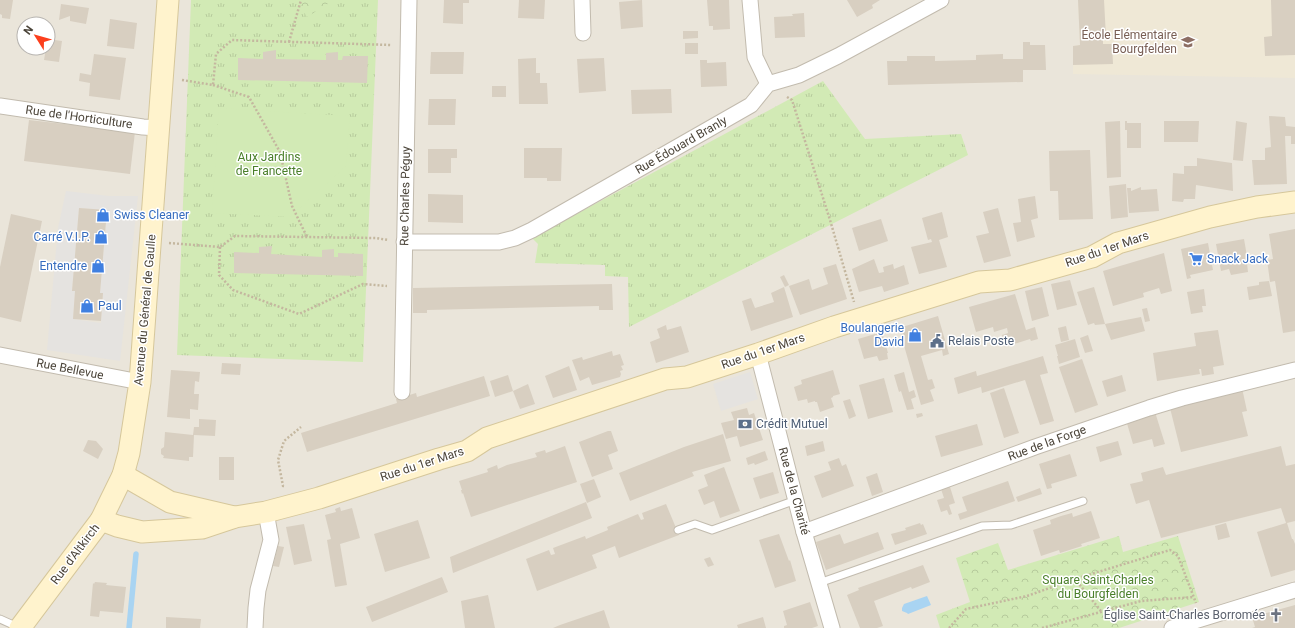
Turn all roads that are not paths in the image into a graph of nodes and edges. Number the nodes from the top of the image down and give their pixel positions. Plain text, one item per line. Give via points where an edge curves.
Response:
1 (168, 0) edge
2 (409, 0) edge
3 (582, 0) edge
4 (750, 0) edge
5 (941, 0) edge
6 (583, 33) dead end
7 (768, 84) junction
8 (0, 106) edge
9 (158, 128) junction
10 (1295, 202) edge
11 (404, 242) junction
12 (758, 354) junction
13 (0, 355) edge
14 (1295, 370) edge
15 (140, 382) junction
16 (402, 392) dead end
17 (123, 475) junction
18 (796, 500) junction
19 (1083, 501) dead end
20 (266, 512) junction
21 (235, 517) junction
22 (101, 520) junction
23 (678, 530) dead end
24 (804, 532) junction
25 (819, 583) junction
26 (1295, 590) edge
27 (0, 619) edge
28 (20, 628) edge
29 (255, 628) edge
30 (832, 628) edge
31 (1172, 628) edge

1 - 9 main road, Avenue du Général de Gaulle
2 - 11 street, Rue Charles Péguy
3 - 6 street
4 - 7 street via 755,57
5 - 7 street via 806,72
7 - 11 street, Rue Édouard Branly via 751,105 515,238 499,242
8 - 9 street, Rue de l'Horticulture
9 - 15 main road, Avenue du Général de Gaulle
10 - 12 main road, Rue du 1er Mars via 1210,217 1118,243 1092,257 1010,280 979,282 834,327
11 - 16 street, Rue Charles Péguy
12 - 18 street, Rue de la Charité
12 - 20 main road, Rue du 1er Mars via 687,377 665,379 487,438 467,450 319,498
13 - 15 street, Rue Bellevue
14 - 24 street, Rue de la Forge via 1149,408
15 - 17 main road, Avenue du Général de Gaulle
17 - 21 main road, Rue du 1er Mars via 170,502
17 - 22 main road, Rue d'Altkirch
18 - 23 lane via 712,530 695,524
18 - 24 street, Rue de la Charité
19 - 25 lane via 1011,525 982,526
20 - 21 main road, Rue du 1er Mars
20 - 29 street via 271,540 258,590
21 - 22 main road, Rue du 1er Mars via 202,528 142,532
22 - 28 main road, Rue d'Altkirch
24 - 25 street, Rue de la Charité
25 - 30 street, Rue de la Charité
26 - 31 street
27 - 28 lane

